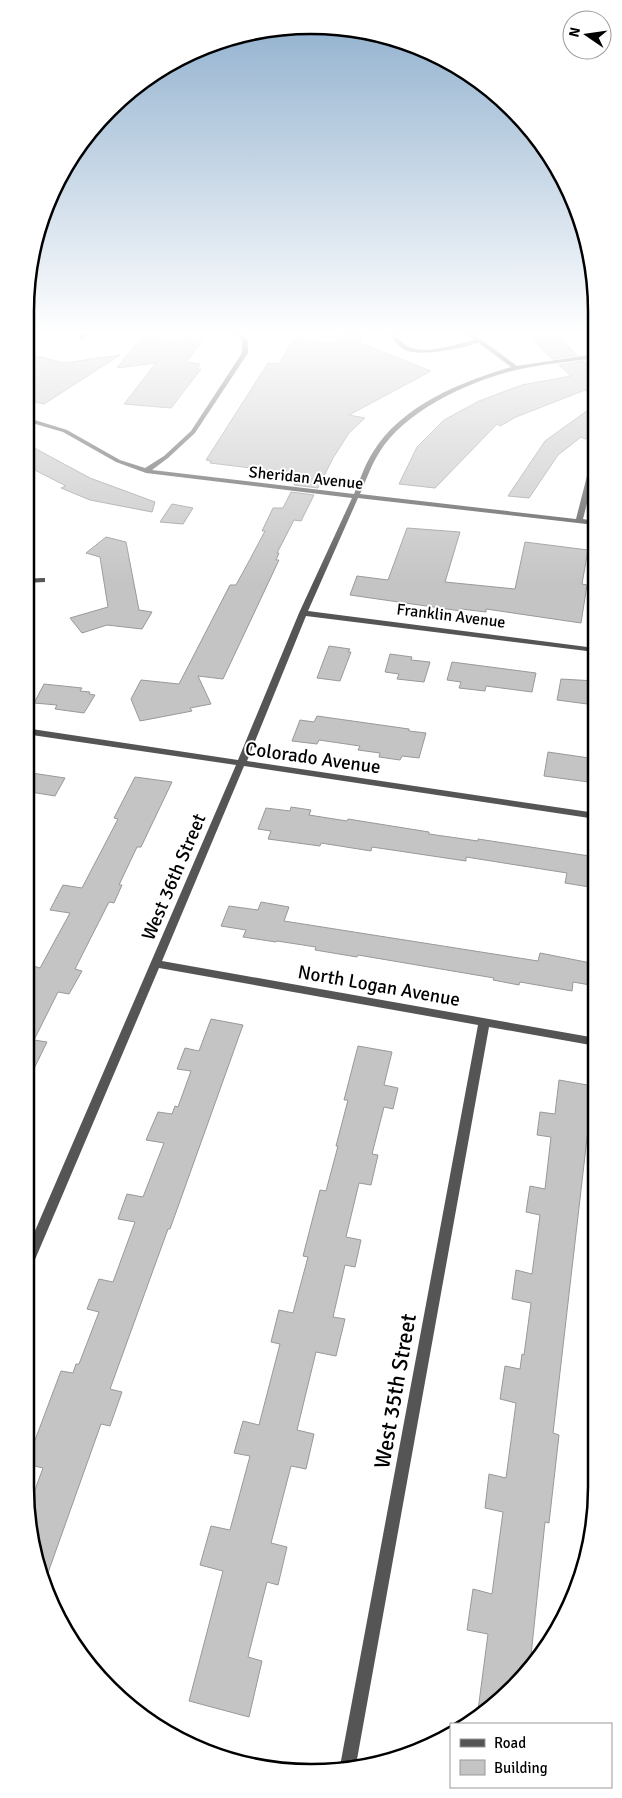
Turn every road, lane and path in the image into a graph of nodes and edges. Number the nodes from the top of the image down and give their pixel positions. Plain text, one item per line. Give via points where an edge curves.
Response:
1 (203, 417) edge
2 (408, 417) edge
3 (34, 422) edge
4 (146, 471) junction
5 (588, 484) edge
6 (355, 497) junction
7 (579, 521) junction
8 (588, 522) edge
9 (34, 580) edge
10 (42, 580) dead end
11 (303, 613) junction
12 (588, 649) edge
13 (34, 732) edge
14 (241, 764) junction
15 (588, 815) edge
16 (156, 964) junction
17 (484, 1023) junction
18 (588, 1041) edge
19 (34, 1249) edge
20 (349, 1762) edge

1 - 4 street via 193,432
2 - 6 street, West 36th Street via 376,452
3 - 4 street, Sheridan Avenue via 64,431 99,452
4 - 6 street, Sheridan Avenue
5 - 7 street
6 - 7 street, Sheridan Avenue
6 - 11 street, West 36th Street
7 - 8 street, Sheridan Avenue
9 - 10 street
11 - 12 street, Franklin Avenue
11 - 14 street, West 36th Street
13 - 14 street, Colorado Avenue
14 - 15 street, Colorado Avenue
14 - 16 street, West 36th Street
16 - 17 street, North Logan Avenue
16 - 19 street, West 36th Street
17 - 18 street, North Logan Avenue
17 - 20 street, West 35th Street

